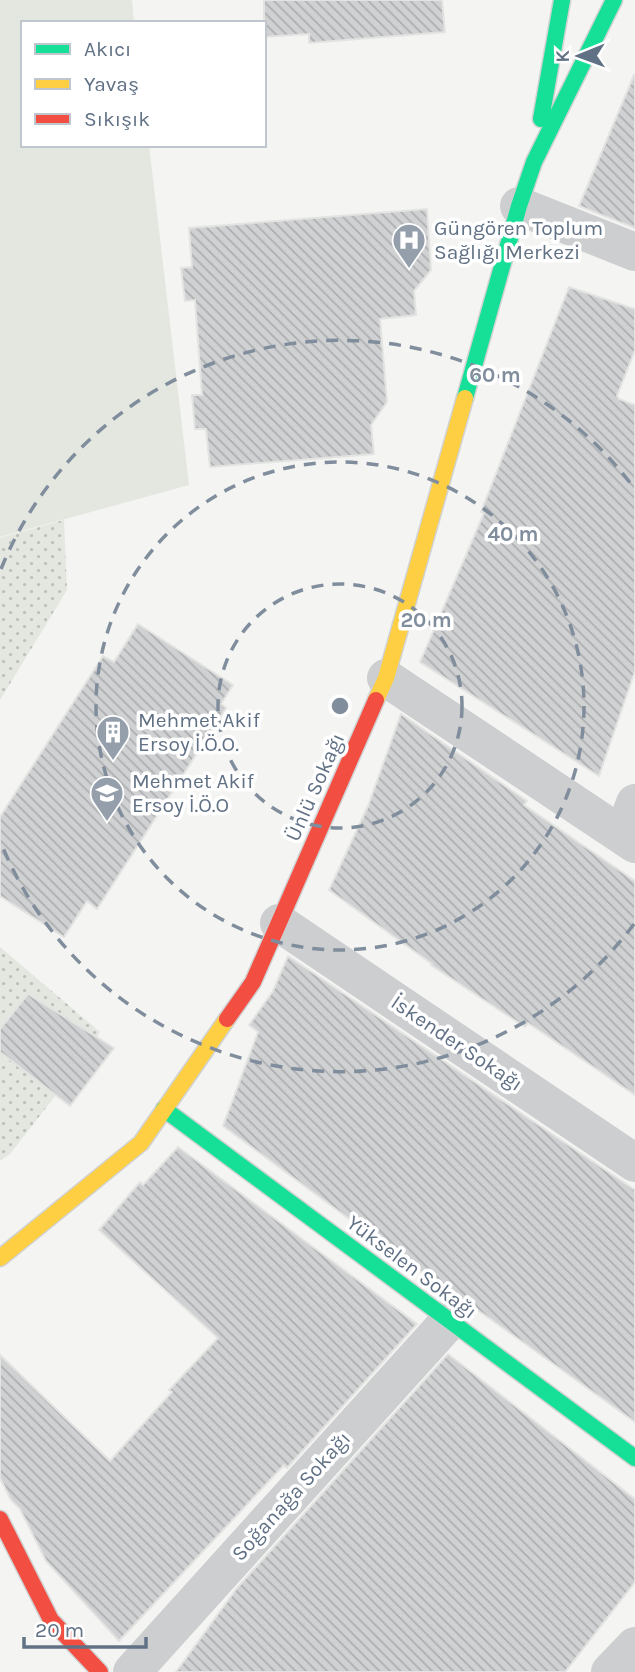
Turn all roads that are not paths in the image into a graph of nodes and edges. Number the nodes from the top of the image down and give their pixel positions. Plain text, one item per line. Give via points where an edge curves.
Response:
1 (562, 0) edge
2 (614, 0) edge
3 (534, 162) junction
4 (519, 205) junction
5 (635, 252) edge
6 (386, 678) junction
7 (631, 828) edge
8 (279, 923) junction
9 (164, 1109) junction
10 (635, 1163) edge
11 (0, 1258) edge
12 (449, 1321) junction
13 (635, 1458) edge
14 (0, 1519) edge
15 (13, 1569) edge
16 (635, 1646) edge
17 (100, 1672) edge
18 (132, 1672) edge
19 (610, 1672) edge

1 - 3 street
2 - 3 street
3 - 4 street, Ünlü Sokağı
4 - 5 street
4 - 6 street, Ünlü Sokağı
6 - 7 street
6 - 8 street, Ünlü Sokağı
8 - 9 street, Ünlü Sokağı via 253,982
8 - 10 street, İskender Sokağı
9 - 11 street, Ünlü Sokağı via 141,1143
9 - 12 street, Yükselen Sokağı
12 - 13 street, Yükselen Sokağı
12 - 18 street, Soğanağa Sokağı
14 - 15 street
15 - 17 street via 51,1620
16 - 19 street

